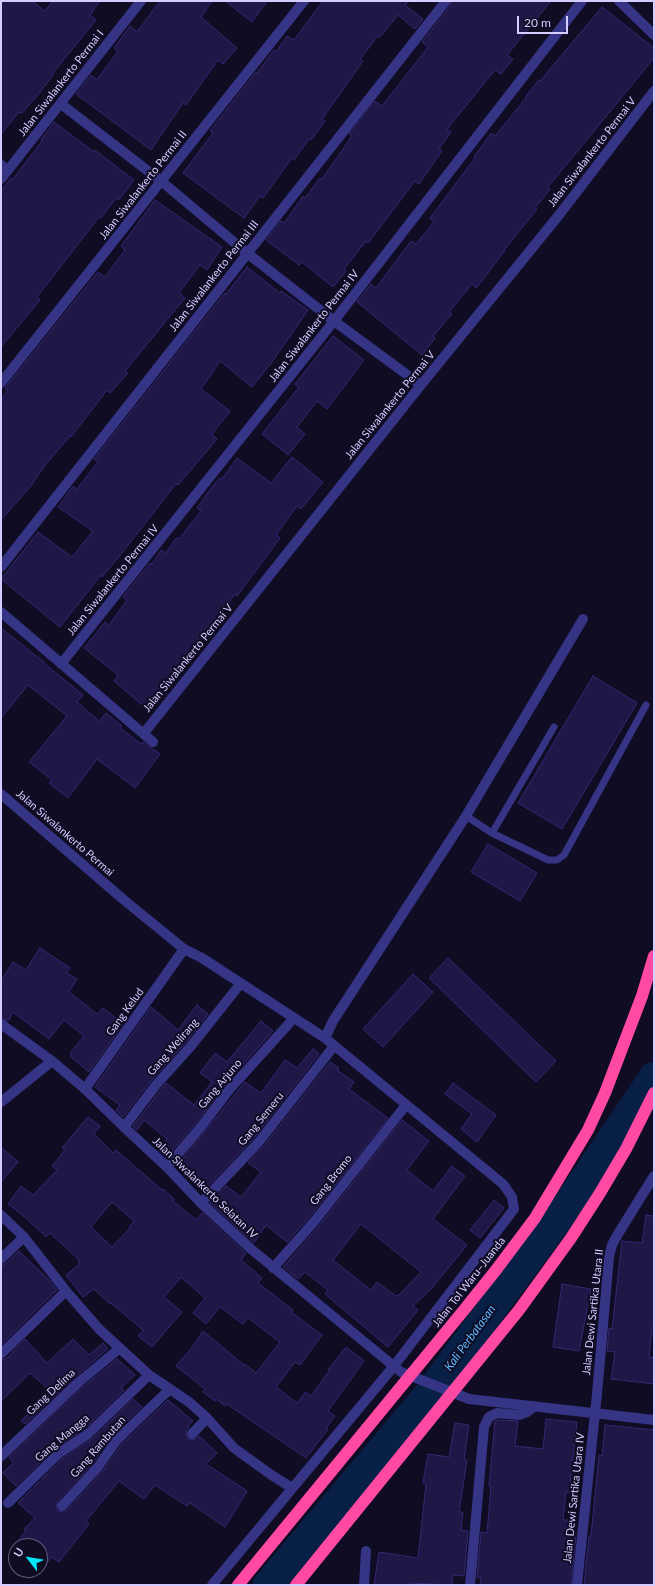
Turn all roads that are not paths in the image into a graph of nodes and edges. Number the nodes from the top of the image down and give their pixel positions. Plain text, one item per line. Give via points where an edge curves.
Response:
1 (140, 1) edge
2 (304, 1) edge
3 (446, 1) edge
4 (582, 1) edge
5 (619, 1) edge
6 (654, 35) edge
7 (654, 91) edge
8 (60, 104) junction
9 (5, 166) edge
10 (1, 180) edge
11 (161, 181) junction
12 (247, 253) junction
13 (334, 321) junction
14 (1, 383) edge
15 (421, 385) junction
16 (1, 567) edge
17 (1, 612) edge
18 (583, 619) dead end
19 (61, 664) junction
20 (646, 705) dead end
21 (554, 728) dead end
22 (144, 733) junction
23 (153, 742) dead end
24 (1, 794) edge
25 (466, 816) junction
26 (492, 833) junction
27 (184, 949) junction
28 (654, 956) edge
29 (242, 983) junction
30 (294, 1018) junction
31 (1, 1024) edge
32 (325, 1038) junction
33 (334, 1046) junction
34 (52, 1061) junction
35 (85, 1089) junction
36 (654, 1093) edge
37 (1, 1102) edge
38 (406, 1105) junction
39 (124, 1128) junction
40 (167, 1167) junction
41 (654, 1176) edge
42 (201, 1203) junction
43 (1, 1215) edge
44 (24, 1237) junction
45 (1, 1259) edge
46 (273, 1268) junction
47 (66, 1291) junction
48 (120, 1348) junction
49 (1, 1354) edge
50 (398, 1369) junction
51 (149, 1375) junction
52 (170, 1389) junction
53 (535, 1406) junction
54 (595, 1413) junction
55 (206, 1418) junction
56 (654, 1420) edge
57 (192, 1434) dead end
58 (1, 1456) edge
59 (292, 1488) junction
60 (8, 1503) dead end
61 (62, 1506) dead end
62 (366, 1551) dead end
63 (212, 1585) edge
64 (238, 1585) edge
65 (296, 1585) edge
66 (364, 1585) edge
67 (470, 1585) edge
68 (578, 1585) edge

1 - 8 street, Jalan Siwalankerto Permai I
2 - 11 street, Jalan Siwalankerto Permai II
3 - 12 street, Jalan Siwalankerto Permai III
4 - 13 street, Jalan Siwalankerto Permai IV
5 - 6 street
7 - 15 street, Jalan Siwalankerto Permai V via 559,215
8 - 9 street, Jalan Siwalankerto Permai I
8 - 11 street
9 - 10 street, Jalan Siwalankerto Permai I
11 - 12 street
11 - 14 street, Jalan Siwalankerto Permai II
12 - 13 street
12 - 16 street, Jalan Siwalankerto Permai III
13 - 15 street
13 - 19 street, Jalan Siwalankerto Permai IV
15 - 22 street, Jalan Siwalankerto Permai V
17 - 19 street
18 - 25 street
19 - 22 street
20 - 26 lane via 564,855 557,860 548,860
21 - 26 lane
22 - 23 street
24 - 27 street, Jalan Siwalankerto Permai
25 - 26 lane
25 - 32 street via 333,1021
27 - 29 street, Jalan Siwalankerto Permai
27 - 35 street, Gang Kelud
28 - 64 highway, Jalan Tol Waru–Juanda, bridge via 606,1093 588,1130 535,1218 478,1293
29 - 30 street, Jalan Siwalankerto Permai
29 - 39 street, Gang Welirang via 156,1085
30 - 32 street, Jalan Siwalankerto Permai
30 - 40 street, Gang Arjuno via 229,1090
31 - 34 street, Jalan Siwalankerto Selatan IV
32 - 33 street, Jalan Siwalankerto Permai
33 - 38 street, Jalan Siwalankerto Permai
33 - 42 street, Gang Semeru via 258,1143
34 - 35 street, Jalan Siwalankerto Selatan IV
34 - 37 street
35 - 39 street, Jalan Siwalankerto Selatan IV
36 - 65 highway, bridge via 600,1193 519,1310
38 - 46 street, Gang Bromo via 313,1223
38 - 50 street, Jalan Siwalankerto Permai via 504,1184 512,1197 514,1208
39 - 40 street, Jalan Siwalankerto Selatan IV
40 - 42 street, Jalan Siwalankerto Selatan IV
41 - 54 street, Jalan Dewi Sartika Utara II via 618,1234 609,1257
42 - 46 street, Jalan Siwalankerto Selatan IV
43 - 44 street
44 - 45 street
44 - 47 street
46 - 50 street, Jalan Siwalankerto Selatan IV
47 - 48 street via 99,1330
47 - 49 street
48 - 51 street
48 - 58 street, Gang Delima via 79,1382
50 - 53 street, Jalan Siwalankerto Selatan IV, bridge via 469,1399
50 - 59 street
51 - 52 street
51 - 60 street, Gang Mangga via 88,1434 58,1454
52 - 55 street
52 - 61 street, Gang Rambutan via 116,1441 98,1468
53 - 54 street, Jalan Siwalankerto Selatan IV
53 - 67 street via 519,1415 496,1413 489,1417 484,1427
54 - 56 street, Jalan Siwalankerto Selatan IV
54 - 68 street, Jalan Dewi Sartika Utara IV
55 - 57 street
55 - 59 street via 234,1448
59 - 63 street
62 - 66 street

